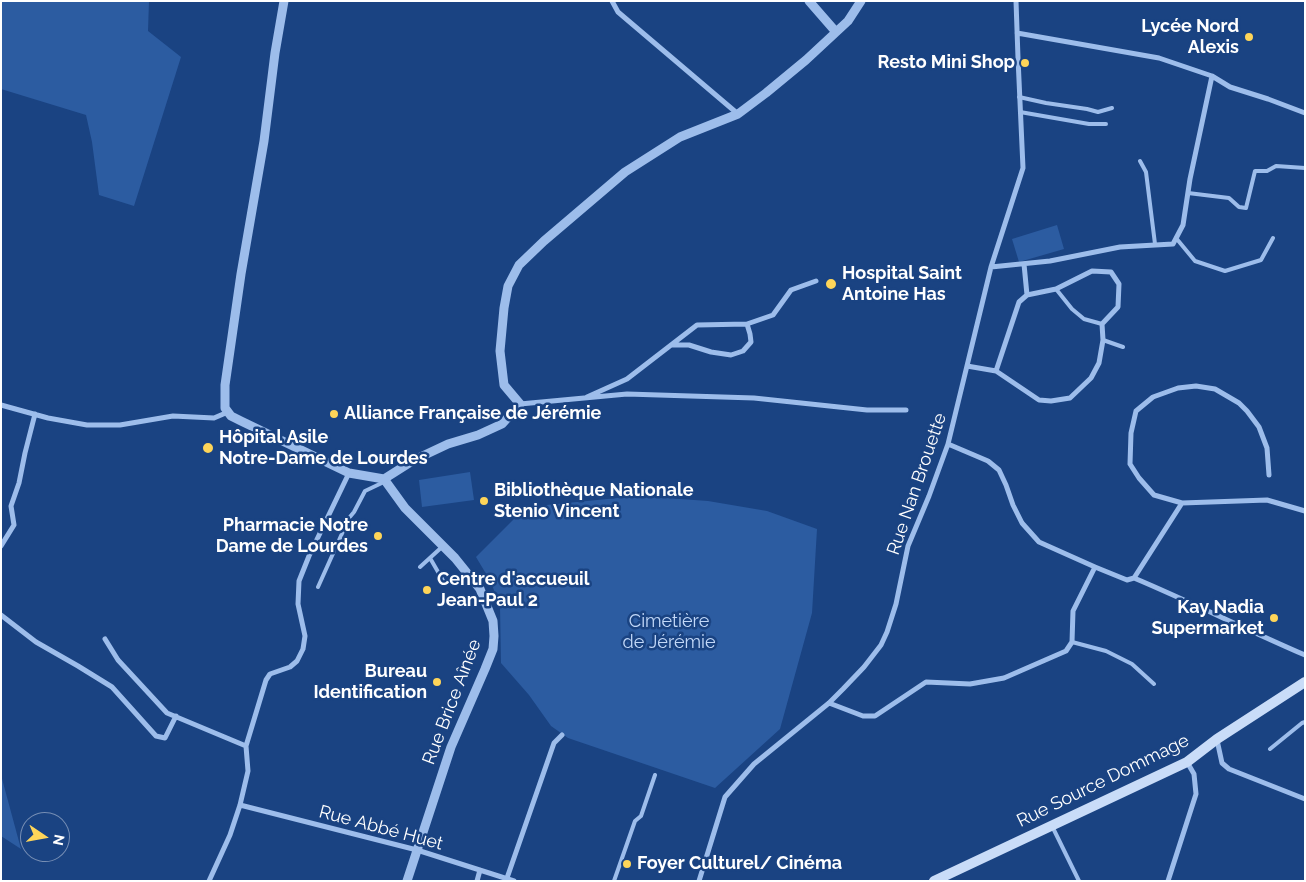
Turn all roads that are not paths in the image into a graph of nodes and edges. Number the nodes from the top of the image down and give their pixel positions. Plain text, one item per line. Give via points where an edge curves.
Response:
1 (284, 1) edge
2 (612, 1) edge
3 (809, 1) edge
4 (861, 1) edge
5 (1016, 1) edge
6 (836, 32) junction
7 (1017, 33) junction
8 (1212, 76) junction
9 (1019, 97) junction
10 (1112, 108) dead end
11 (1020, 112) junction
12 (1305, 113) edge
13 (738, 114) junction
14 (1106, 124) dead end
15 (1140, 161) dead end
16 (1305, 168) edge
17 (1188, 193) junction
18 (1176, 238) junction
19 (1273, 238) dead end
20 (1155, 244) junction
21 (1024, 264) junction
22 (991, 267) junction
23 (816, 281) dead end
24 (1056, 289) junction
25 (1027, 295) junction
26 (747, 324) junction
27 (1102, 324) junction
28 (1103, 340) junction
29 (670, 345) junction
30 (1123, 347) dead end
31 (967, 366) junction
32 (996, 371) junction
33 (582, 399) junction
34 (520, 404) junction
35 (1, 405) edge
36 (906, 410) dead end
37 (228, 412) junction
38 (35, 414) junction
39 (948, 444) junction
40 (348, 473) junction
41 (1269, 475) dead end
42 (385, 480) junction
43 (1182, 503) junction
44 (1305, 512) edge
45 (1, 546) edge
46 (443, 546) junction
47 (430, 558) junction
48 (1095, 567) junction
49 (420, 568) dead end
50 (468, 574) junction
51 (1134, 578) junction
52 (318, 587) dead end
53 (1, 615) edge
54 (105, 639) dead end
55 (1072, 642) junction
56 (1305, 655) edge
57 (1305, 682) edge
58 (1154, 684) dead end
59 (829, 703) junction
60 (176, 716) junction
61 (1305, 722) edge
62 (562, 734) dead end
63 (1217, 740) junction
64 (246, 746) junction
65 (1270, 749) dead end
66 (1187, 762) junction
67 (656, 775) dead end
68 (1305, 799) edge
69 (240, 805) junction
70 (1052, 826) junction
71 (417, 850) junction
72 (480, 870) junction
73 (507, 878) junction
74 (209, 881) edge
75 (408, 881) edge
76 (477, 881) edge
77 (514, 881) edge
78 (614, 881) edge
79 (699, 881) edge
80 (934, 881) edge
81 (1079, 881) edge
82 (1168, 881) edge

1 - 37 street via 225,385 224,408
2 - 13 street via 618,12
3 - 6 street
4 - 6 street
5 - 7 street, Rue Nan Brouette
6 - 13 street via 800,66
7 - 8 street via 1159,58
7 - 9 street, Rue Nan Brouette
8 - 12 street via 1230,87
8 - 17 street
9 - 10 lane via 1098,112
9 - 11 street, Rue Nan Brouette
11 - 14 lane
11 - 22 street, Rue Nan Brouette via 1023,168
13 - 34 street via 680,137 625,172 520,265 508,286 500,351 504,385
15 - 20 lane via 1146,172
16 - 17 lane via 1276,166 1267,171 1255,171 1246,208 1239,207 1229,198
17 - 18 street via 1183,225
18 - 19 lane via 1195,261 1225,271 1261,260
18 - 20 street via 1173,244
20 - 21 street
21 - 22 street
21 - 25 street
22 - 31 street, Rue Nan Brouette
23 - 26 street via 791,290 773,315
24 - 25 street
24 - 27 lane via 1084,319
24 - 27 street via 1092,271 1111,272 1120,284 1118,307
25 - 32 street via 1019,302
26 - 29 street via 698,325
26 - 29 street via 751,342 743,351 731,355 689,345
27 - 28 street
28 - 30 lane
28 - 32 street via 1099,364 1092,378 1070,398 1038,400
29 - 33 street via 627,379
31 - 32 street
31 - 39 street, Rue Nan Brouette
33 - 34 street
33 - 36 street via 627,394 744,398 867,410
34 - 42 street via 502,424 414,460
35 - 38 street
37 - 38 street via 214,418 173,416 120,426 87,425
37 - 40 street
38 - 45 street via 11,506 14,525
39 - 48 street via 988,461 999,470 1022,523 1039,542
39 - 59 street, Rue Nan Brouette via 908,546 887,632 867,662
40 - 42 street
40 - 64 street via 299,581 303,649 290,667 270,674 266,680
41 - 43 street via 1267,448 1248,411 1215,389 1178,388 1153,397 1136,411 1130,464 1154,495
42 - 46 street, Rue Brice Aînée via 405,508
42 - 52 lane via 365,491
43 - 44 street via 1267,500
43 - 51 street
46 - 47 lane
46 - 50 street, Rue Brice Aînée
47 - 49 lane
47 - 50 lane via 444,584
48 - 51 street via 1128,580
48 - 55 street via 1072,611
50 - 71 street, Rue Brice Aînée via 480,589 493,621 493,650 451,747
51 - 56 street
53 - 60 street via 36,642 112,687 156,736 165,738
54 - 60 street via 118,660 166,713
55 - 58 lane via 1106,651 1132,664
55 - 59 street via 1066,651 1004,678 970,684 926,682 875,716 863,716
57 - 63 main road, Rue Source Dommage
59 - 79 street, Rue Nan Brouette via 754,764 725,797
60 - 64 street
61 - 65 lane
62 - 73 street via 554,742
63 - 66 main road, Rue Source Dommage
63 - 68 street via 1222,763 1229,769
64 - 69 street via 248,771
66 - 70 main road, Rue Source Dommage
66 - 82 street via 1194,774 1196,794
67 - 78 lane
69 - 71 street, Rue Abbé Huet
69 - 74 street
70 - 80 main road, Rue Source Dommage
70 - 81 lane
71 - 72 street, Rue Abbé Huet
71 - 75 street, Rue Brice Aînée
72 - 73 street, Rue Abbé Huet
72 - 76 street
73 - 77 street, Rue Abbé Huet

